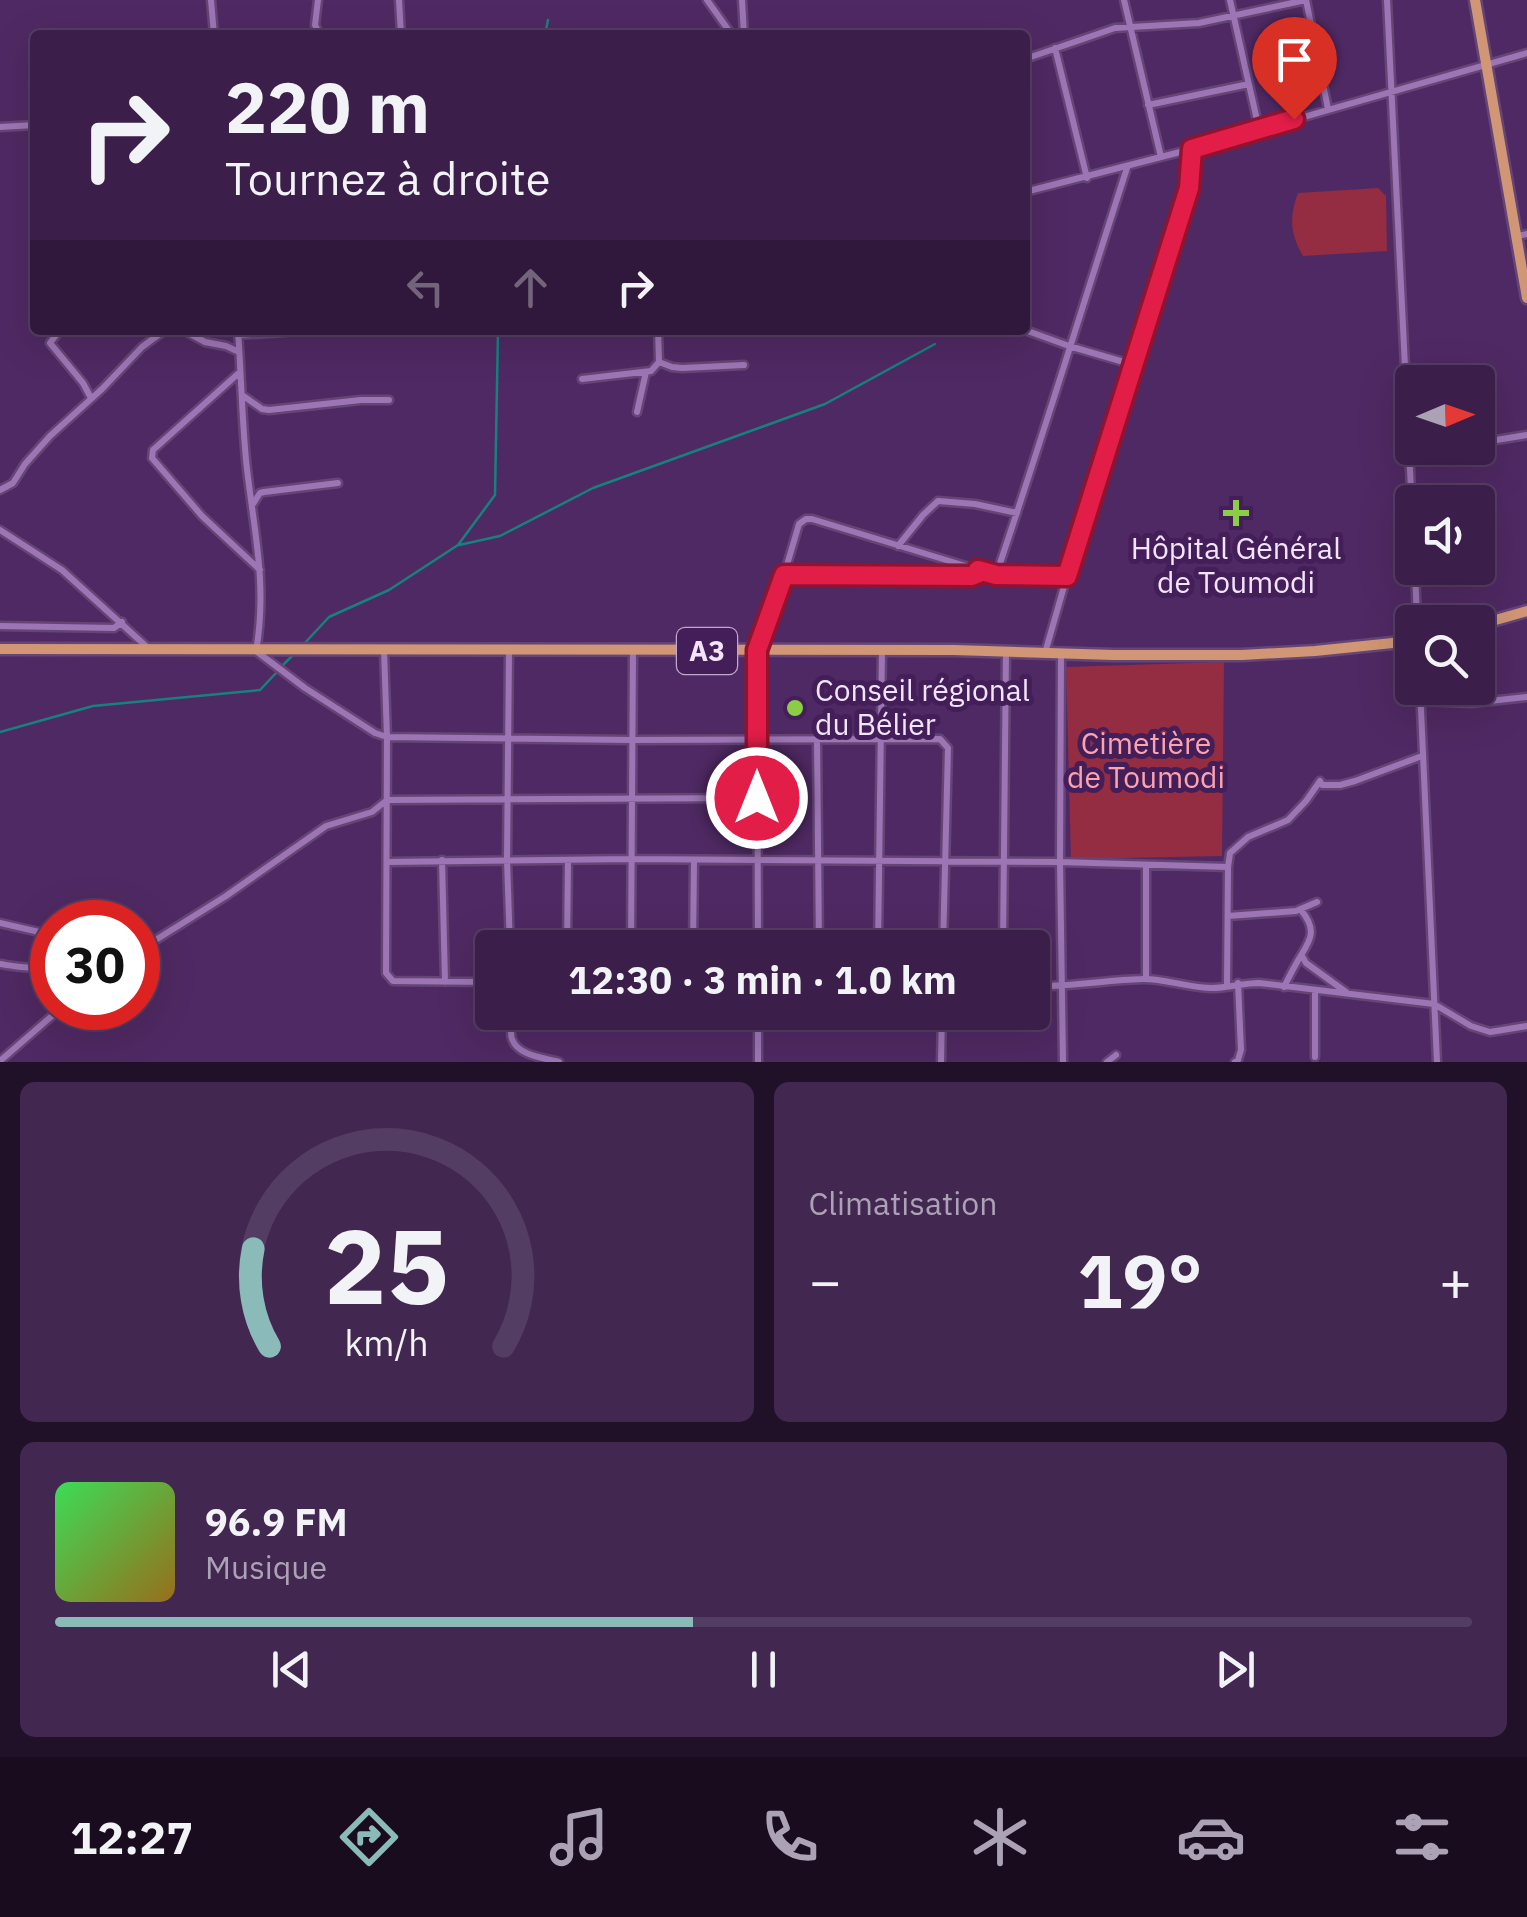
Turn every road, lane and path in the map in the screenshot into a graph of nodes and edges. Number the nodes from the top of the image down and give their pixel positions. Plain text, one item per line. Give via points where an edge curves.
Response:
1 (211, 0) edge
2 (318, 0) edge
3 (400, 0) edge
4 (707, 0) edge
5 (742, 0) edge
6 (1124, 0) edge
7 (1230, 0) edge
8 (1306, 0) edge
9 (1388, 0) edge
10 (1475, 0) edge
11 (1233, 15) junction
12 (1131, 26) junction
13 (214, 30) edge
14 (318, 30) edge
15 (401, 30) edge
16 (728, 30) edge
17 (744, 30) edge
18 (1055, 48) junction
19 (1527, 53) edge
20 (1030, 57) edge
21 (1486, 65) junction
22 (1249, 84) junction
23 (1391, 91) junction
24 (1148, 105) junction
25 (1328, 109) junction
26 (30, 125) edge
27 (0, 127) edge
28 (1260, 129) junction
29 (1192, 149) junction
30 (1161, 157) junction
31 (1127, 167) junction
32 (1087, 178) junction
33 (1030, 191) edge
34 (1522, 235) edge
35 (1527, 298) edge
36 (1030, 332) edge
37 (56, 335) edge
38 (159, 335) edge
39 (192, 335) edge
40 (238, 335) edge
41 (658, 335) edge
42 (1069, 346) junction
43 (240, 352) junction
44 (659, 362) junction
45 (744, 364) dead end
46 (1134, 364) junction
47 (1405, 365) edge
48 (240, 372) junction
49 (646, 372) junction
50 (582, 379) dead end
51 (241, 394) junction
52 (91, 398) junction
53 (389, 400) dead end
54 (637, 412) dead end
55 (1527, 435) edge
56 (1495, 441) edge
57 (338, 484) dead end
58 (0, 490) edge
59 (252, 504) junction
60 (1017, 514) junction
61 (0, 530) edge
62 (898, 546) junction
63 (978, 570) junction
64 (260, 571) junction
65 (784, 575) junction
66 (996, 575) junction
67 (1067, 576) junction
68 (1527, 612) edge
69 (1495, 620) edge
70 (122, 622) junction
71 (0, 626) edge
72 (1395, 643) edge
73 (0, 649) edge
74 (150, 650) junction
75 (384, 650) junction
76 (509, 650) junction
77 (757, 650) junction
78 (882, 650) junction
79 (256, 651) junction
80 (633, 651) junction
81 (1006, 652) junction
82 (1045, 652) junction
83 (1061, 654) junction
84 (1527, 697) edge
85 (1495, 700) edge
86 (1420, 705) edge
87 (388, 737) junction
88 (508, 737) junction
89 (882, 738) junction
90 (817, 739) junction
91 (631, 740) junction
92 (757, 740) junction
93 (1422, 756) junction
94 (632, 798) junction
95 (757, 798) junction
96 (388, 800) junction
97 (508, 800) junction
98 (442, 860) junction
99 (507, 860) junction
100 (568, 860) junction
101 (632, 860) junction
102 (694, 861) junction
103 (387, 862) junction
104 (758, 862) junction
105 (818, 862) junction
106 (881, 862) junction
107 (944, 862) junction
108 (1004, 862) junction
109 (1060, 862) junction
110 (1146, 866) junction
111 (1228, 867) junction
112 (1317, 902) dead end
113 (1301, 910) junction
114 (1228, 916) junction
115 (0, 922) edge
116 (30, 930) edge
117 (509, 930) edge
118 (567, 930) edge
119 (631, 930) edge
120 (692, 930) edge
121 (758, 930) edge
122 (819, 930) edge
123 (879, 930) edge
124 (943, 930) edge
125 (1003, 930) edge
126 (160, 937) edge
127 (1301, 955) junction
128 (0, 964) edge
129 (30, 968) edge
130 (1146, 978) junction
131 (444, 982) junction
132 (475, 982) edge
133 (1238, 984) junction
134 (1227, 986) junction
135 (1050, 987) edge
136 (1063, 987) junction
137 (1284, 987) junction
138 (1315, 991) junction
139 (1348, 994) junction
140 (1434, 1004) junction
141 (1527, 1026) edge
142 (35, 1030) edge
143 (512, 1030) edge
144 (758, 1030) edge
145 (942, 1030) edge
146 (1116, 1055) dead end
147 (1315, 1057) dead end
148 (0, 1061) edge
149 (559, 1062) edge
150 (758, 1062) edge
151 (941, 1062) edge
152 (1062, 1062) edge
153 (1107, 1062) edge
154 (1235, 1062) edge
155 (1437, 1062) edge

1 - 13 street
2 - 14 street
3 - 15 street
4 - 16 street
5 - 17 street
6 - 12 street
7 - 11 street
8 - 11 street
8 - 25 street
9 - 23 street
10 - 21 main road
11 - 12 street via 1199,24
11 - 22 street
12 - 18 street
12 - 24 street
18 - 20 street
18 - 32 street
19 - 21 street
21 - 23 street
21 - 34 main road
22 - 24 street
22 - 28 street
23 - 25 street
23 - 47 street
24 - 30 street
25 - 28 street
26 - 27 street
28 - 29 street
29 - 30 street
29 - 46 street via 1189,188
30 - 31 street
31 - 32 street
31 - 42 street
32 - 33 street
34 - 35 main road
36 - 42 street
37 - 52 street via 50,343
38 - 52 street
39 - 43 street
40 - 43 street
41 - 44 street
42 - 46 street
42 - 60 street
43 - 48 street
44 - 45 street via 682,368
44 - 49 street
46 - 67 street
48 - 51 street
48 - 64 street via 153,450 152,458
49 - 50 street
49 - 54 street
51 - 53 street via 269,410
51 - 59 street
52 - 58 street
55 - 56 street
57 - 59 street via 264,492
59 - 64 street
60 - 62 street via 938,501
60 - 66 street
61 - 70 street via 62,570
62 - 63 street
62 - 65 street via 806,518
63 - 65 street via 972,576
63 - 66 street
64 - 79 street
65 - 77 street
66 - 67 street
67 - 82 street
68 - 69 main road
70 - 71 street via 114,628
70 - 74 street
72 - 83 main road, A3 via 1255,654
73 - 74 main road, A3
74 - 79 main road, A3
75 - 76 main road, A3
75 - 79 main road, A3
75 - 87 street
76 - 80 main road, A3
76 - 88 street
77 - 78 main road, A3
77 - 80 main road, A3
77 - 92 street
78 - 81 main road, A3
78 - 89 street
79 - 87 street
80 - 91 street
81 - 82 main road, A3
81 - 108 street
82 - 83 main road, A3
83 - 109 street
84 - 85 street
86 - 93 street
87 - 88 street
87 - 96 street
88 - 91 street
88 - 97 street
89 - 90 street
89 - 106 street
89 - 107 street via 946,742
90 - 92 street
90 - 105 street
91 - 92 street
91 - 94 street
92 - 95 street
93 - 111 street via 1340,784 1320,781 1288,820 1230,852
93 - 140 street
94 - 95 street
94 - 97 street
94 - 101 street
95 - 104 street
96 - 97 street
96 - 103 street
96 - 126 street via 326,826
97 - 99 street
98 - 99 street
98 - 103 street
98 - 131 street
99 - 100 street
99 - 117 street
100 - 101 street
100 - 118 street
101 - 102 street
101 - 119 street
102 - 104 street
102 - 120 street
103 - 131 street via 388,978
104 - 105 street
104 - 121 street
105 - 106 street
105 - 122 street
106 - 107 street
106 - 123 street
107 - 108 street
107 - 124 street
108 - 109 street
108 - 125 street
109 - 110 street
109 - 136 street
110 - 111 street
110 - 130 street
111 - 114 street
112 - 113 street
113 - 114 street
113 - 127 street via 1311,930
114 - 134 street
115 - 116 street
127 - 137 street
127 - 139 street
128 - 129 street
130 - 134 street
130 - 136 street
131 - 132 street
133 - 134 street
133 - 137 street
133 - 154 street
135 - 136 street
136 - 152 street
137 - 138 street
138 - 139 street
138 - 147 street
139 - 140 street
140 - 141 street via 1490,1032
140 - 155 street
142 - 148 street
143 - 149 street via 514,1043 528,1054
144 - 150 street
145 - 151 street
146 - 153 street

